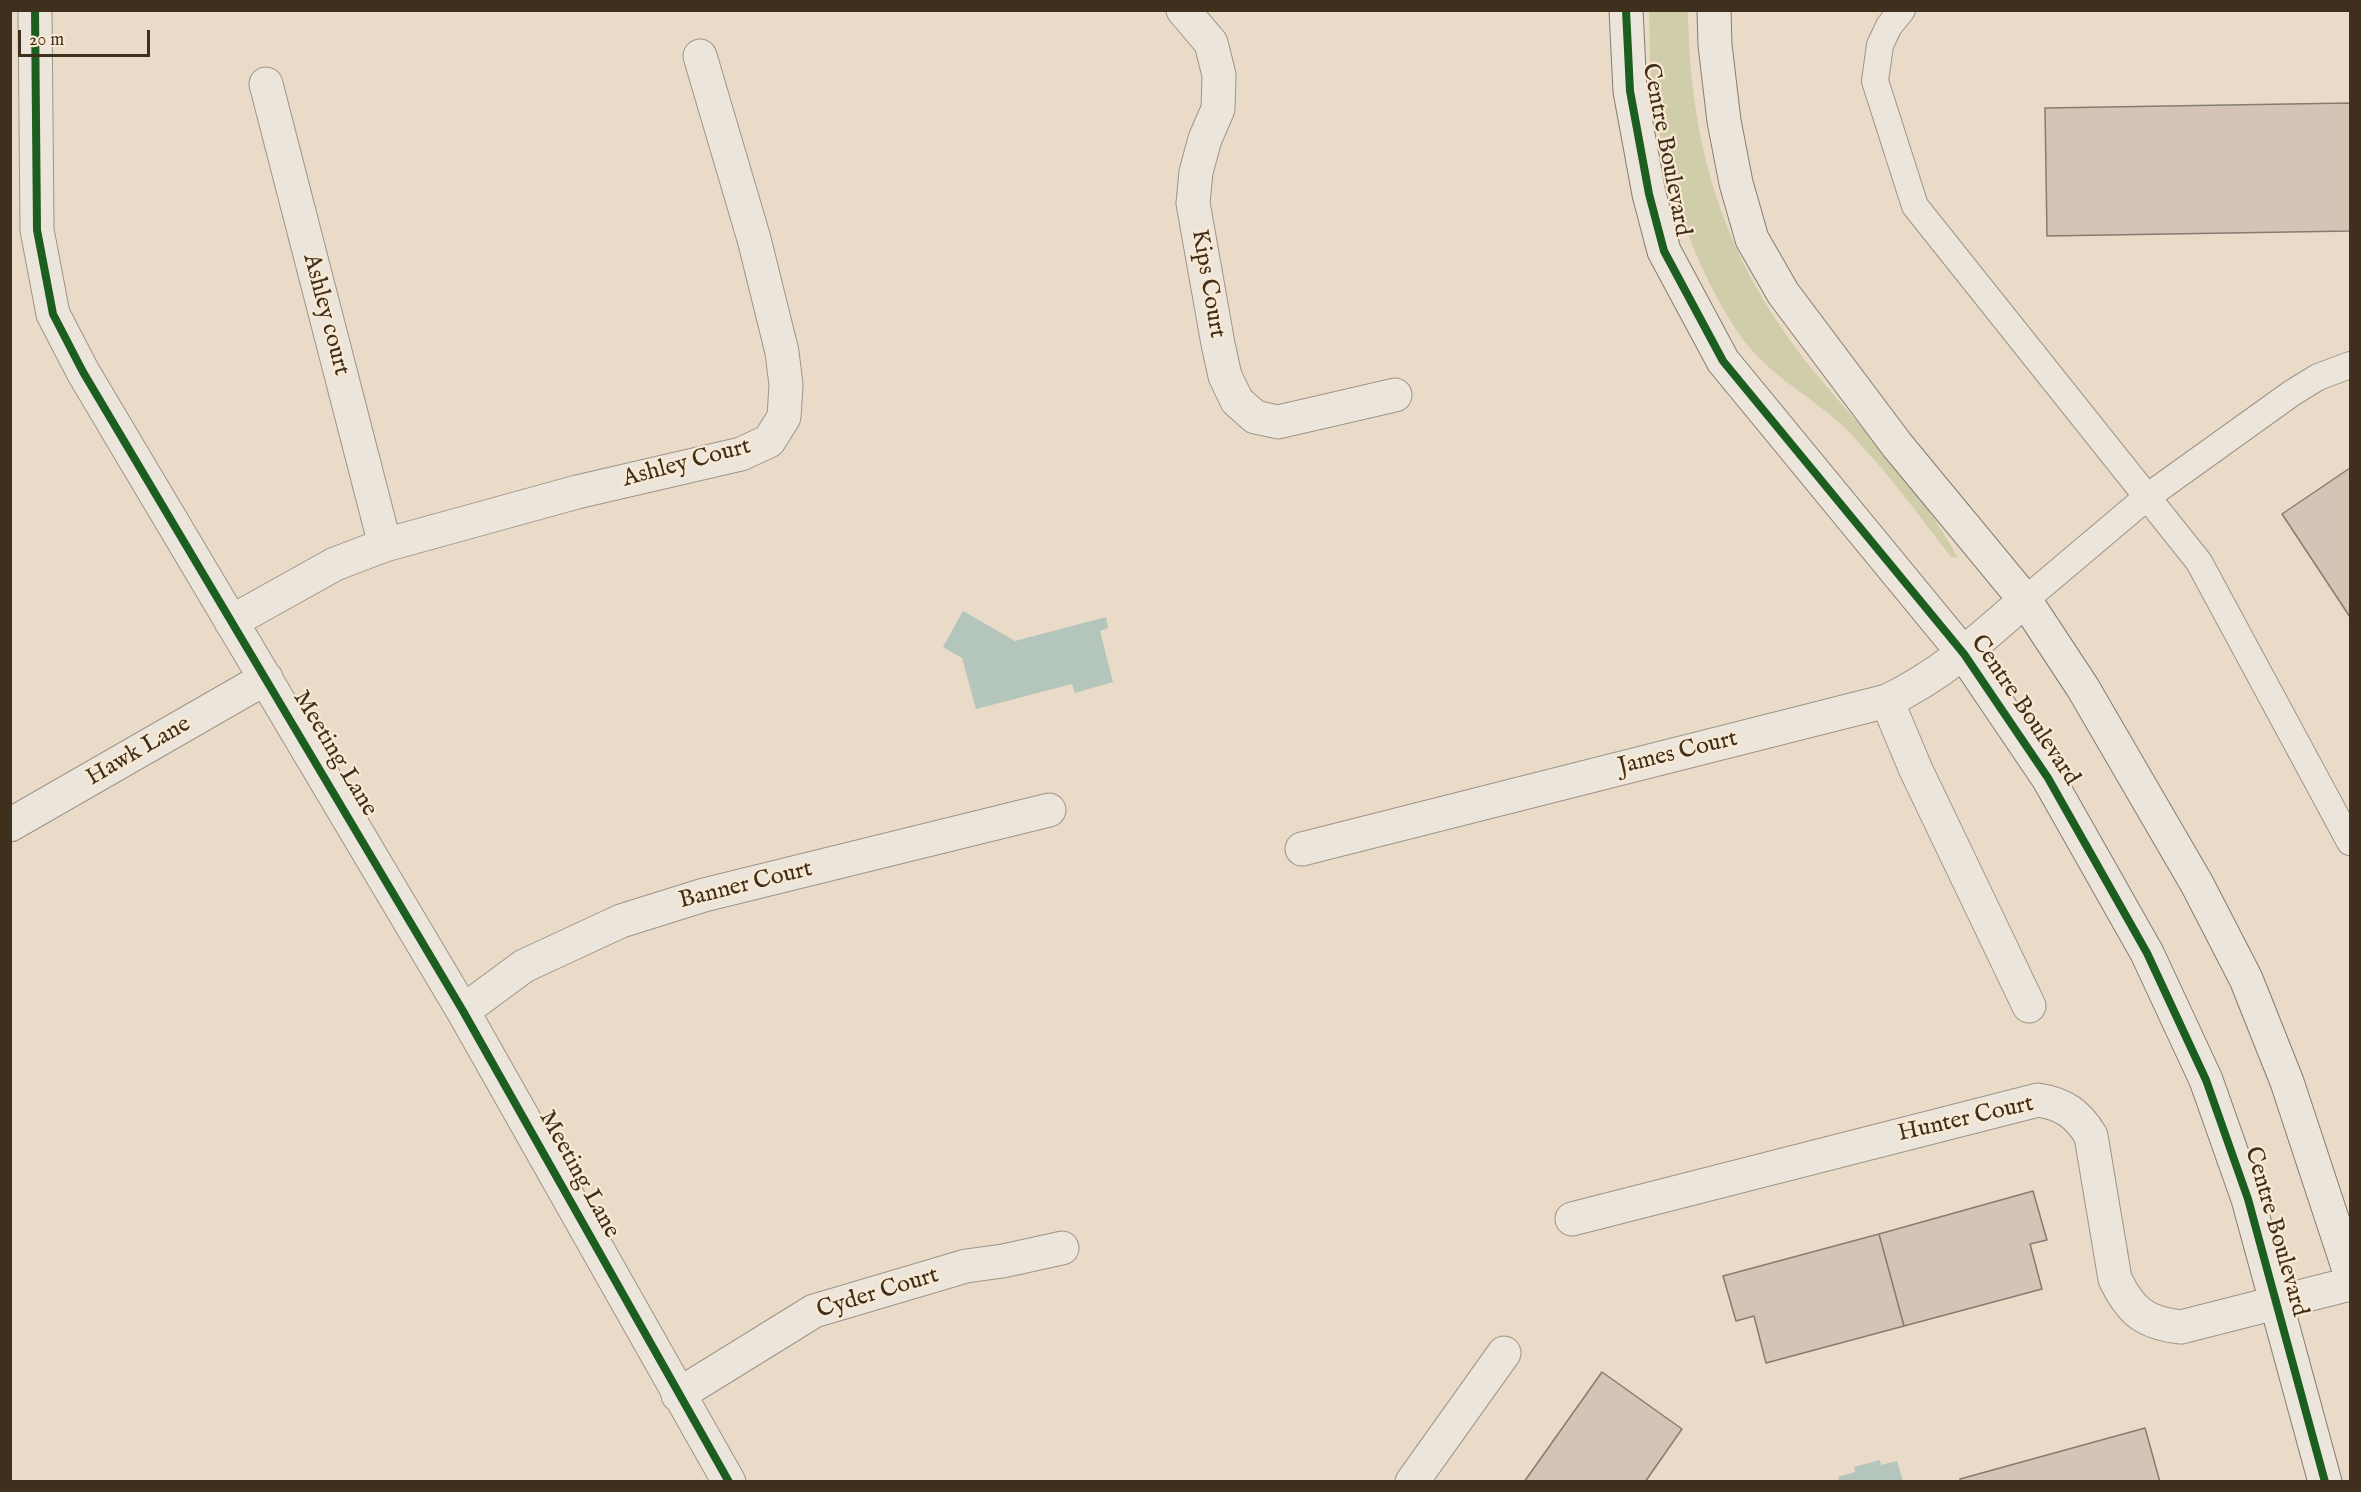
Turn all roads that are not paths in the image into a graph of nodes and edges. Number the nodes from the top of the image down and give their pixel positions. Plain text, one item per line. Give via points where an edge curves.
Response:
1 (35, 10) edge
2 (1183, 10) edge
3 (1626, 10) edge
4 (1714, 10) edge
5 (1902, 10) edge
6 (700, 56) dead end
7 (266, 84) dead end
8 (2350, 365) edge
9 (1395, 395) dead end
10 (2147, 497) junction
11 (385, 545) junction
12 (2025, 600) junction
13 (231, 622) junction
14 (1964, 654) junction
15 (266, 678) junction
16 (1887, 701) junction
17 (1049, 810) dead end
18 (10, 825) edge
19 (2350, 842) edge
20 (1302, 849) dead end
21 (2029, 1006) dead end
22 (464, 1011) junction
23 (1572, 1219) dead end
24 (1062, 1248) dead end
25 (2350, 1273) edge
26 (2350, 1284) edge
27 (2276, 1305) junction
28 (1504, 1353) dead end
29 (678, 1395) junction
30 (729, 1482) edge
31 (1412, 1482) edge
32 (2325, 1482) edge

1 - 13 street, Meeting Lane via 37,230 53,314 83,372
2 - 9 street, Kips Court via 1211,42 1219,75 1218,109 1196,172 1193,203 1225,376 1237,401 1255,417 1278,422
3 - 14 street, Centre Boulevard via 1630,91 1649,194 1664,251 1690,303 1723,361
4 - 12 street via 1724,121 1752,240 1783,293 1890,435
5 - 10 lane via 1880,45 1875,81 1915,206
6 - 11 street, Ashley Court via 782,352 784,417 769,441 741,454 577,492
7 - 11 street, Ashley court
8 - 10 lane via 2318,377 2292,393
10 - 12 lane
10 - 19 lane via 2199,562
11 - 13 street, Ashley Court via 335,564
12 - 14 street, James Court
12 - 25 street via 2089,698 2197,884 2246,979 2287,1082
13 - 15 street, Meeting Lane
14 - 16 street, James Court via 1917,687
14 - 27 street, Centre Boulevard via 2048,778 2147,954 2206,1080 2248,1199
15 - 18 street, Hawk Lane
15 - 22 street, Meeting Lane
16 - 20 street, James Court
16 - 21 street
17 - 22 street, Banner Court via 704,894 621,921 524,966
22 - 29 street, Meeting Lane
23 - 27 street, Hunter Court via 2038,1100 2055,1102 2083,1122 2091,1136 2115,1279 2124,1299 2140,1315 2159,1324 2181,1327
24 - 29 street, Cyder Court via 966,1266 814,1311
26 - 27 street, Hunter Court
27 - 32 street, Centre Boulevard
28 - 31 street
29 - 30 street, Meeting Lane

